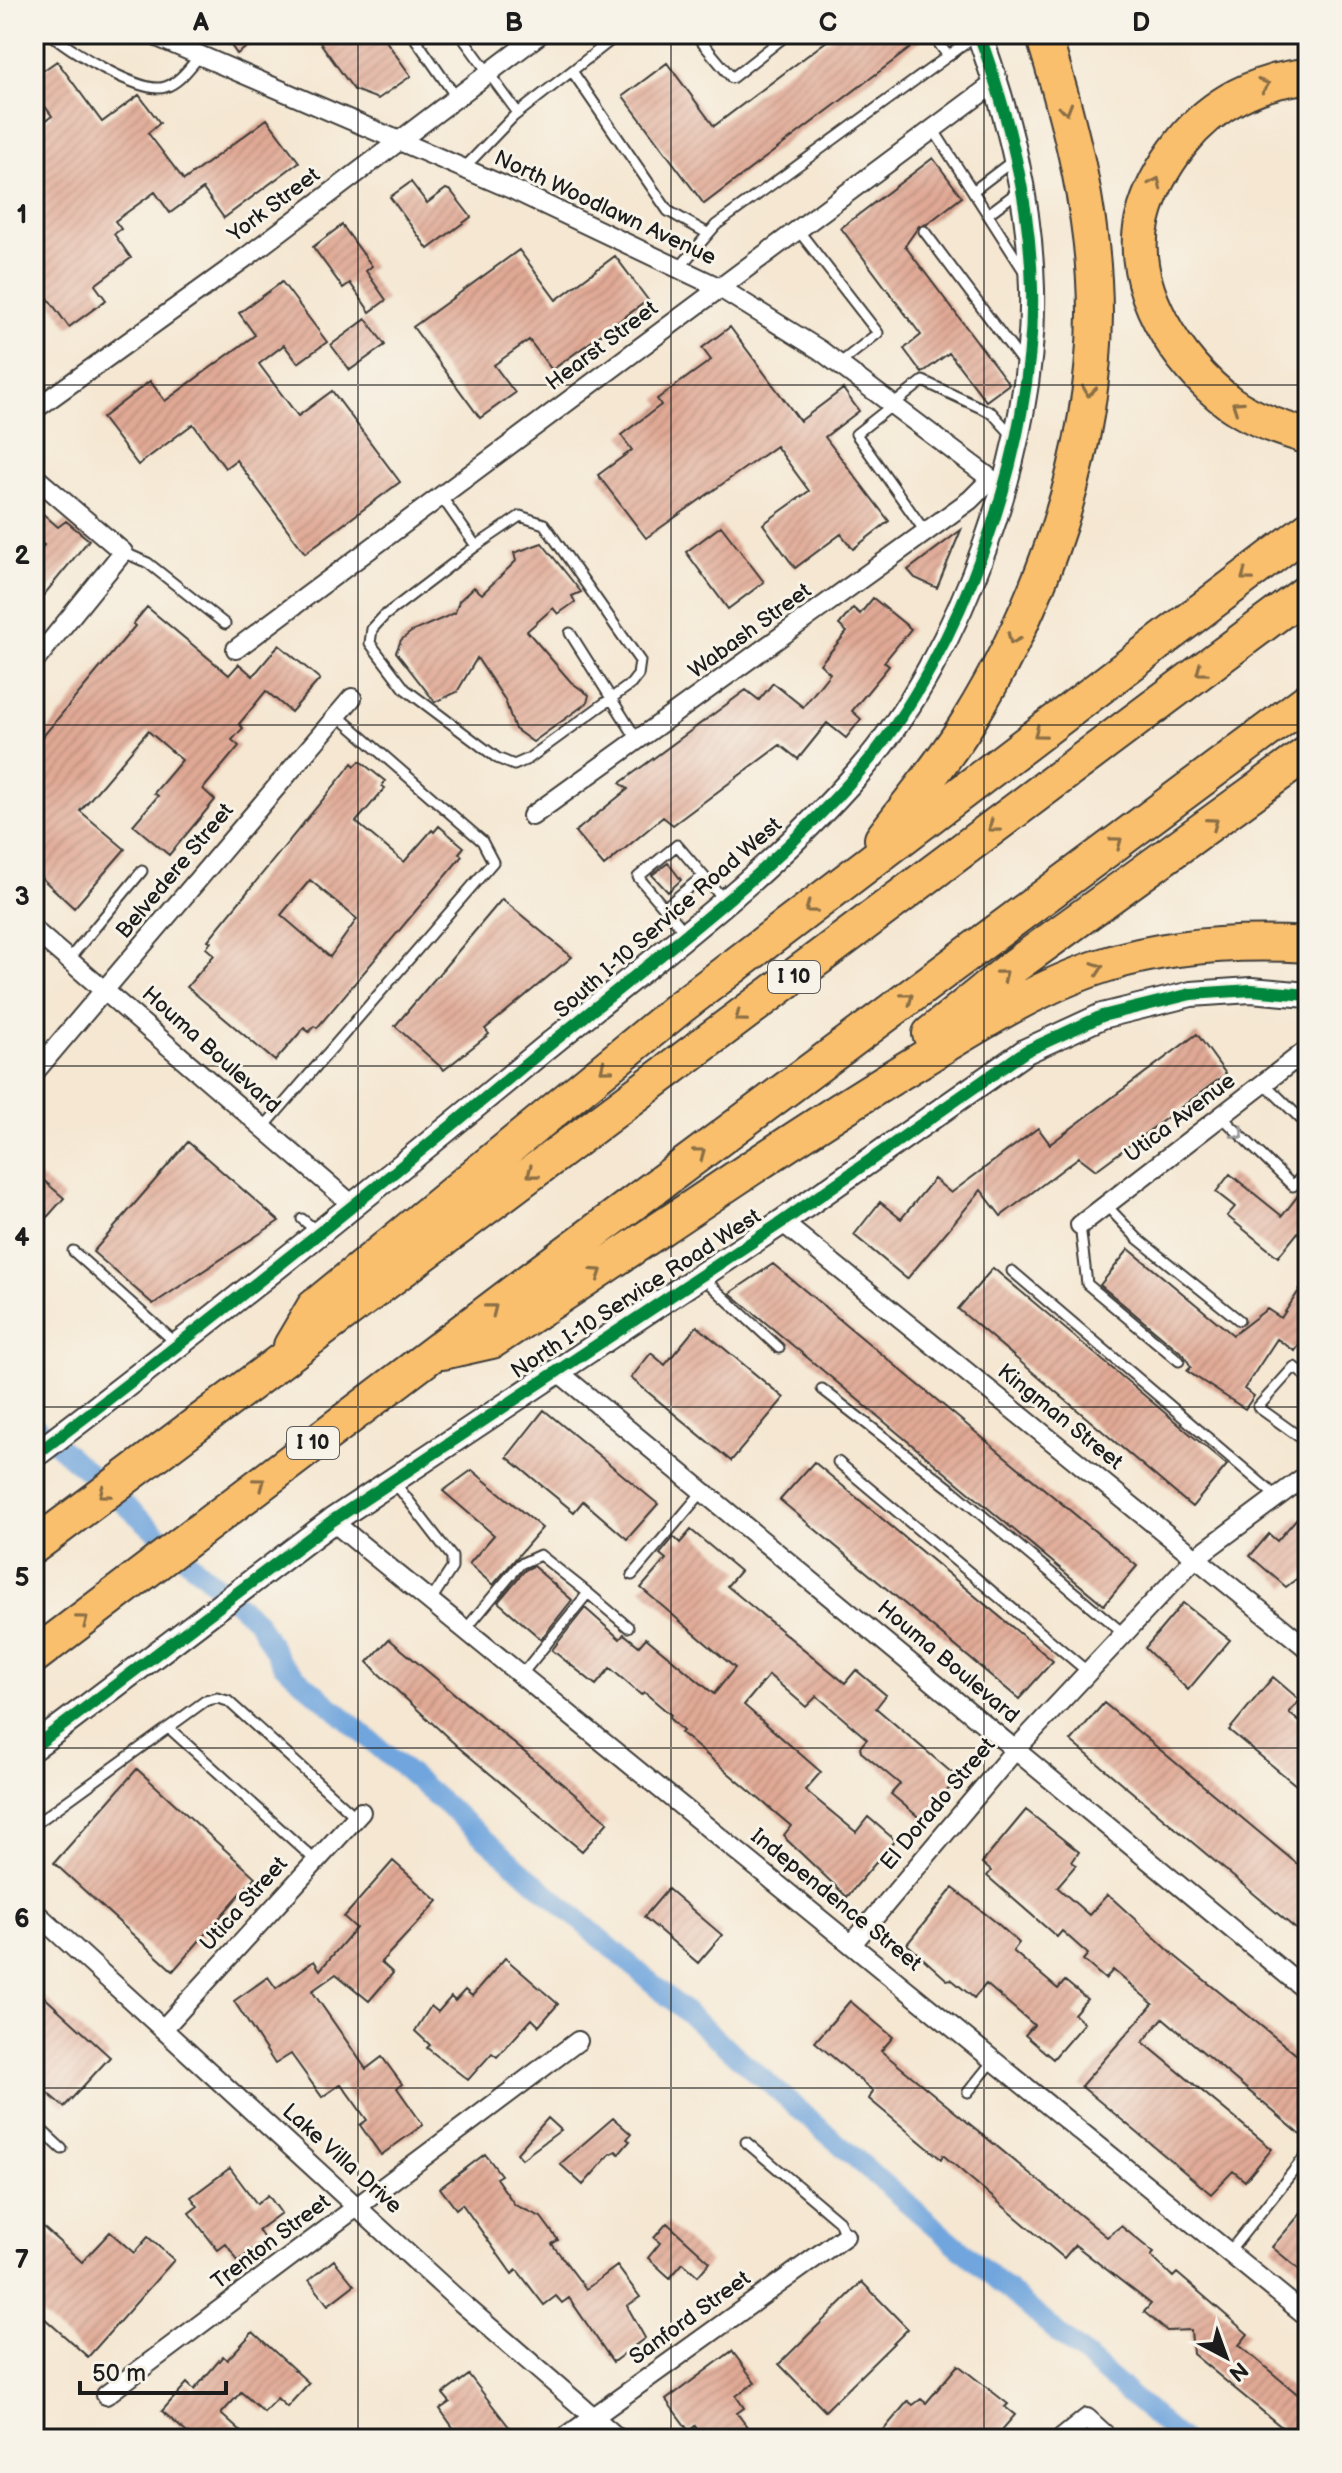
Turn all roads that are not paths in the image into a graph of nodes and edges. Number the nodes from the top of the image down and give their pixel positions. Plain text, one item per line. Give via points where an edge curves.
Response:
1 (51, 34) edge
2 (150, 34) edge
3 (412, 34) edge
4 (460, 34) edge
5 (540, 34) edge
6 (619, 34) edge
7 (695, 34) edge
8 (788, 34) edge
9 (932, 34) edge
10 (979, 34) edge
11 (1043, 34) edge
12 (948, 56) junction
13 (198, 58) junction
14 (572, 71) junction
15 (489, 72) junction
16 (1308, 76) edge
17 (996, 82) junction
18 (456, 97) junction
19 (518, 113) junction
20 (933, 129) junction
21 (396, 142) junction
22 (1016, 158) junction
23 (463, 169) junction
24 (1022, 188) junction
25 (973, 191) junction
26 (988, 214) junction
27 (798, 230) junction
28 (924, 231) dead end
29 (707, 233) junction
30 (679, 268) junction
31 (1032, 283) junction
32 (720, 288) junction
33 (839, 364) junction
34 (1028, 369) junction
35 (895, 407) junction
36 (34, 410) edge
37 (1308, 437) edge
38 (1014, 438) junction
39 (34, 476) edge
40 (997, 484) junction
41 (441, 496) junction
42 (1308, 529) edge
43 (926, 533) junction
44 (476, 546) junction
45 (123, 552) junction
46 (1308, 591) edge
47 (225, 624) dead end
48 (570, 633) dead end
49 (236, 649) dead end
50 (34, 662) edge
51 (610, 697) junction
52 (352, 698) dead end
53 (1308, 700) edge
54 (337, 715) junction
55 (638, 741) junction
56 (1308, 753) edge
57 (532, 816) dead end
58 (860, 869) junction
59 (142, 871) dead end
60 (703, 876) junction
61 (724, 900) junction
62 (664, 908) junction
63 (34, 930) edge
64 (685, 932) junction
65 (1308, 945) edge
66 (69, 959) junction
67 (107, 990) junction
68 (1308, 995) edge
69 (1308, 1049) edge
70 (1293, 1062) junction
71 (34, 1073) edge
72 (1308, 1078) edge
73 (1265, 1084) junction
74 (834, 1113) junction
75 (1222, 1117) junction
76 (1308, 1126) edge
77 (263, 1128) junction
78 (1301, 1177) dead end
79 (1106, 1205) junction
80 (355, 1207) junction
81 (782, 1222) junction
82 (1080, 1225) joint
83 (73, 1251) dead end
84 (1012, 1271) dead end
85 (700, 1276) junction
86 (1239, 1320) dead end
87 (178, 1345) junction
88 (779, 1348) dead end
89 (429, 1356) junction
90 (1179, 1361) dead end
91 (280, 1363) junction
92 (556, 1370) junction
93 (1308, 1378) edge
94 (822, 1389) dead end
95 (1308, 1443) edge
96 (34, 1456) edge
97 (838, 1462) dead end
98 (1308, 1474) edge
99 (392, 1480) junction
100 (703, 1491) junction
101 (1277, 1497) junction
102 (332, 1521) junction
103 (34, 1546) edge
104 (1195, 1558) junction
105 (632, 1575) dead end
106 (588, 1593) junction
107 (431, 1600) junction
108 (628, 1627) dead end
109 (466, 1629) junction
110 (1124, 1634) junction
111 (1308, 1649) edge
112 (34, 1656) edge
113 (1088, 1672) junction
114 (522, 1674) junction
115 (170, 1729) junction
116 (34, 1747) edge
117 (1015, 1750) junction
118 (359, 1814) joint
119 (34, 1825) edge
120 (316, 1861) junction
121 (34, 1911) edge
122 (852, 1944) junction
123 (1308, 1992) edge
124 (163, 2029) junction
125 (578, 2041) dead end
126 (994, 2060) junction
127 (968, 2092) dead end
128 (34, 2123) edge
129 (746, 2142) dead end
130 (62, 2149) dead end
131 (1303, 2159) dead end
132 (359, 2206) junction
133 (845, 2236) joint
134 (1229, 2252) junction
135 (1308, 2317) edge
136 (106, 2395) dead end
137 (594, 2416) junction
138 (563, 2439) edge
139 (619, 2439) edge
140 (1061, 2439) edge
141 (1110, 2439) edge

1 - 13 lane via 76,54 152,89 168,87
2 - 13 street, North Woodlawn Avenue
3 - 18 lane
4 - 15 lane
5 - 15 street, York Street
6 - 14 lane
7 - 8 lane via 732,78
9 - 12 lane
10 - 12 lane
10 - 17 street, South I-10 Service Road West
11 -> 58 highway via 1071,125 1089,228 1095,313 1083,422 1040,579 1007,651 967,723
12 - 29 lane
13 - 21 street, North Woodlawn Avenue
14 - 19 lane
14 - 29 lane via 668,211
15 - 18 street, York Street
15 - 19 lane
37 -> 16 highway via 1260,421 1200,375 1171,339 1147,285 1141,235 1154,184 1194,128 1252,88
17 - 20 street, Hearst Street
17 - 22 street, South I-10 Service Road West
18 - 21 street, York Street
19 - 23 lane
20 - 25 lane
20 - 27 street, Hearst Street
21 - 23 street, North Woodlawn Avenue
21 - 36 street, York Street
22 - 24 street, South I-10 Service Road West
22 - 25 lane
23 - 30 street, North Woodlawn Avenue
24 - 26 lane
24 - 31 street, South I-10 Service Road West
25 - 26 lane
26 - 31 lane
27 - 32 street, Hearst Street
27 - 33 lane via 878,333
28 - 34 lane
29 - 30 lane
30 - 32 street, North Woodlawn Avenue
31 - 34 street, South I-10 Service Road West
32 - 33 street, North Woodlawn Avenue
32 - 41 street, Hearst Street
33 - 35 street, North Woodlawn Avenue
34 - 38 street, South I-10 Service Road West
35 - 38 lane via 923,381 992,413
35 - 40 street, North Woodlawn Avenue
35 - 43 lane via 856,434
38 - 40 street, South I-10 Service Road West
39 - 45 street
40 - 43 street, Wabash Street
40 - 61 street, South I-10 Service Road West via 970,585 899,717 860,771
41 - 44 lane
41 - 49 street, Hearst Street
42 -> 58 highway
43 - 55 street, Wabash Street
44 - 51 lane via 520,516 544,524 640,661 631,684
44 - 51 lane via 372,629 370,643 405,689 514,765
45 - 47 lane via 148,563
45 - 50 street
46 -> 91 highway, I 10
48 - 51 lane
51 - 55 lane
52 - 54 street, Belvedere Street
89 -> 53 highway, I 10
54 - 67 street, Belvedere Street
54 - 77 lane via 482,841 493,862
55 - 57 street, Wabash Street
74 -> 56 highway via 1013,967
58 -> 91 highway via 679,1008 314,1307
59 - 66 lane
60 - 61 lane
60 - 62 lane
60 - 62 lane via 677,845 638,877
61 - 64 street, South I-10 Service Road West
62 - 64 lane
63 - 66 street, Houma Boulevard
64 - 80 street, South I-10 Service Road West
74 -> 65 highway via 971,1029 1106,965 1246,941
66 - 67 street, Houma Boulevard
67 - 71 street, Belvedere Street
67 - 77 street, Houma Boulevard
68 - 81 street, North I-10 Service Road West via 1251,990 1191,994 1102,1016 1026,1051
69 - 70 street, Utica Avenue
70 - 72 lane
70 - 73 street, Utica Avenue
73 - 75 street, Utica Avenue
73 - 76 lane
89 -> 74 highway via 492,1341
75 -> 78 lane via 1293,1186
75 - 79 street, Utica Avenue
77 - 80 street, Houma Boulevard
79 - 82 street, Utica Avenue
79 - 86 lane via 1138,1239
80 - 87 street, South I-10 Service Road West via 311,1226
81 - 85 street, North I-10 Service Road West
81 - 104 street, Kingman Street
82 - 90 lane via 1087,1284
83 - 87 lane
84 - 101 lane
85 - 88 lane
85 - 92 street, North I-10 Service Road West
87 - 96 street, South I-10 Service Road West
112 -> 89 highway, I 10
91 -> 103 highway, I 10
92 - 99 street, North I-10 Service Road West
92 - 100 street, Houma Boulevard
93 - 95 lane via 1294,1367 1258,1407
94 - 110 lane
97 - 113 lane
98 - 101 street
99 - 102 street, North I-10 Service Road West
99 - 107 lane via 452,1557 452,1568
100 - 105 lane
100 - 117 street, Houma Boulevard
101 - 104 street
102 - 107 street, Independence Street
102 - 116 street, North I-10 Service Road West
104 - 110 street, El Dorado Street
104 - 111 street, Kingman Street
106 - 108 lane
106 - 109 lane via 540,1555 530,1556
106 - 114 lane
107 - 109 street, Independence Street
109 - 114 street, Independence Street
110 - 113 street, El Dorado Street
113 - 117 street, El Dorado Street
114 - 122 street, Independence Street
115 - 118 lane via 205,1701 228,1701
115 - 119 lane
115 - 120 lane
117 - 122 street, El Dorado Street
117 - 123 street, Houma Boulevard
118 - 120 street, Utica Street
120 - 124 street, Utica Street
121 - 124 street, Lake Villa Drive
122 - 126 street, Independence Street
124 - 132 street, Lake Villa Drive
125 - 132 street, Trenton Street
126 - 127 lane
126 - 134 street, Independence Street
128 - 130 lane
129 - 133 lane via 839,2221
131 - 134 lane
132 - 136 street, Trenton Street
132 - 137 street, Lake Villa Drive via 457,2299
133 - 137 street, Sanford Street
134 - 135 street, Independence Street
137 - 138 street, Sanford Street
137 - 139 street, Lake Villa Drive
140 - 141 street via 1087,2418

